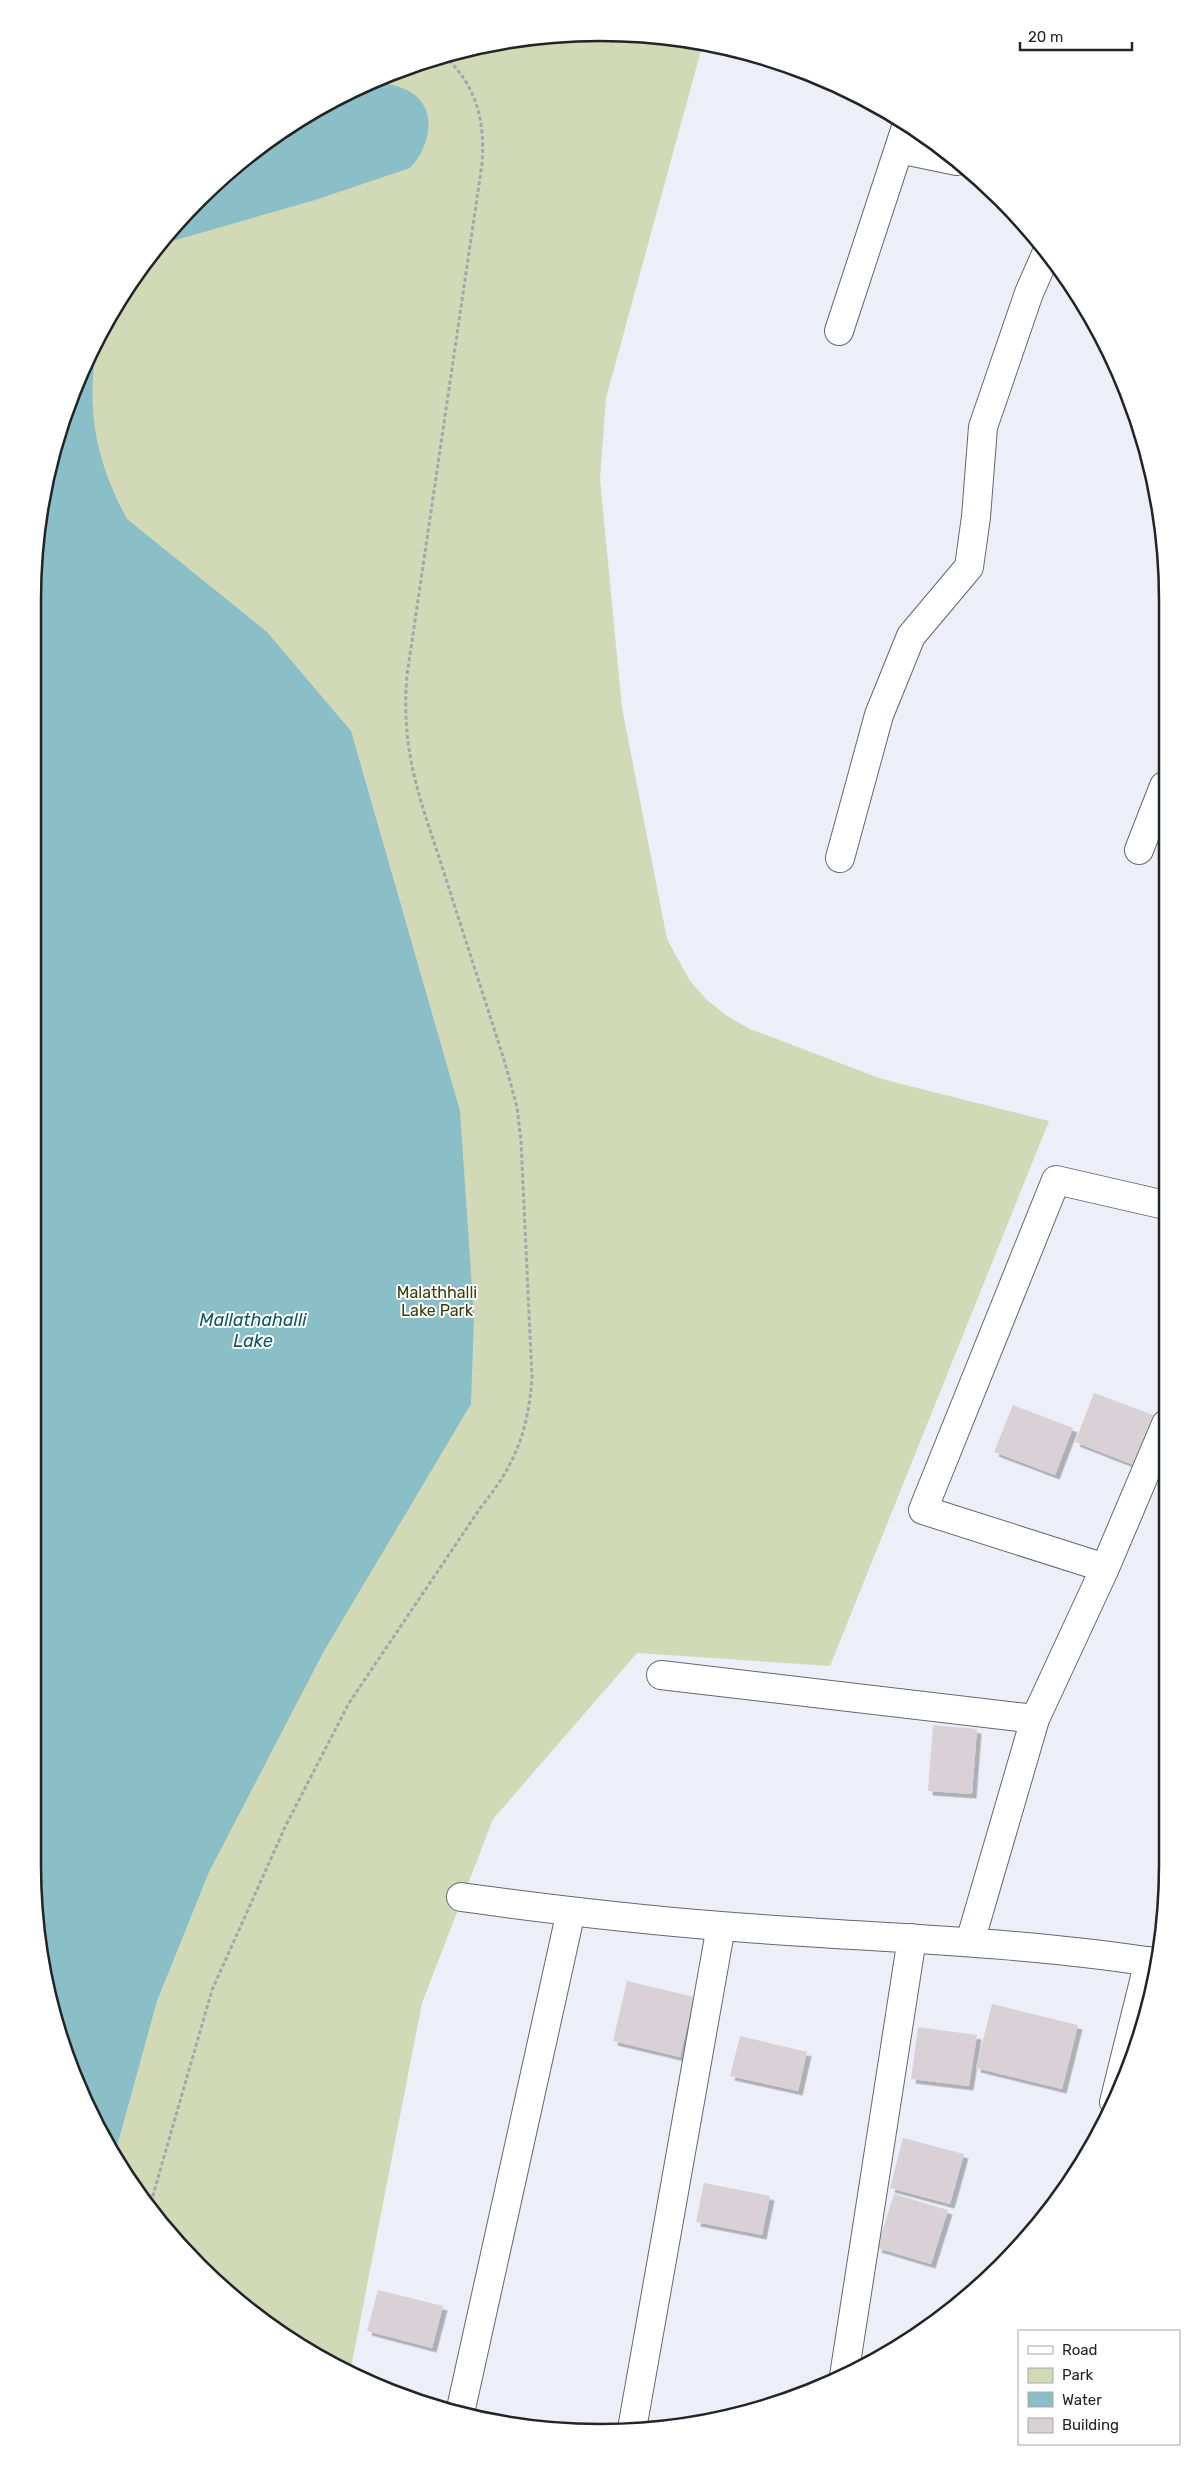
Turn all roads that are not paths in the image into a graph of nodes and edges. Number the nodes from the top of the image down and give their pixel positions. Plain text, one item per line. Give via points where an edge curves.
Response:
1 (903, 138) edge
2 (929, 149) edge
3 (1044, 261) edge
4 (838, 331) dead end
5 (1159, 799) edge
6 (1139, 850) dead end
7 (840, 858) dead end
8 (1159, 1204) edge
9 (1159, 1441) edge
10 (1105, 1568) junction
11 (661, 1675) dead end
12 (1035, 1719) junction
13 (461, 1898) dead end
14 (571, 1912) junction
15 (721, 1926) junction
16 (912, 1938) junction
17 (970, 1942) junction
18 (1150, 1962) edge
19 (845, 2367) edge
20 (461, 2406) edge
21 (633, 2423) edge

1 - 2 street
1 - 4 street
3 - 7 street via 1029,293 983,426 969,567 911,636 879,715
5 - 6 street
8 - 10 street via 1056,1180 923,1510
9 - 10 street
10 - 12 street
11 - 12 street
12 - 17 street
13 - 14 street
14 - 15 street
14 - 20 street
15 - 16 street
15 - 21 street
16 - 17 street
16 - 19 street
17 - 18 street

